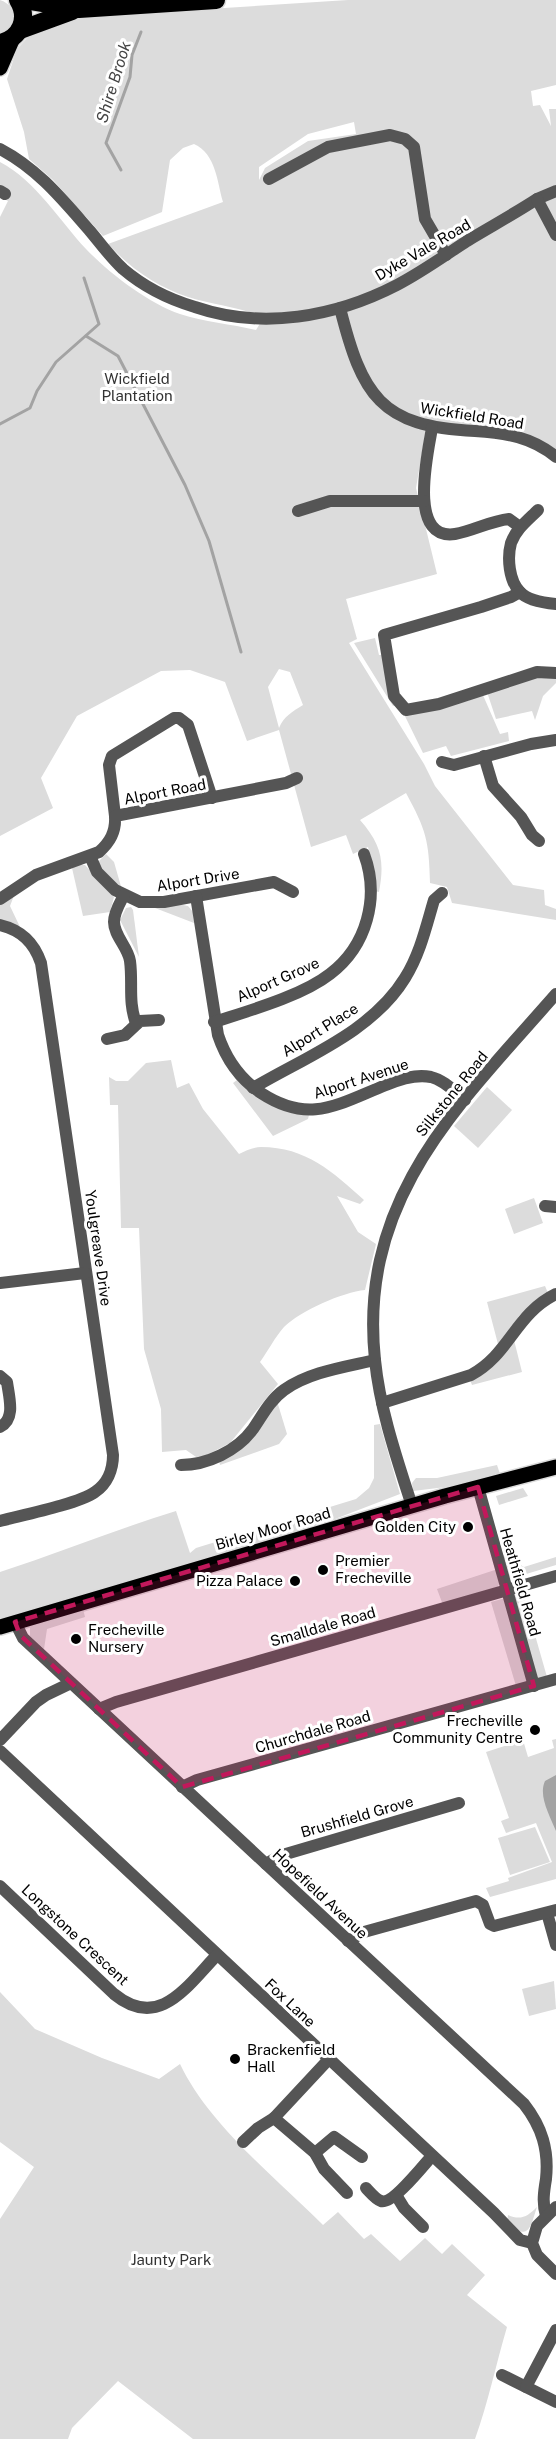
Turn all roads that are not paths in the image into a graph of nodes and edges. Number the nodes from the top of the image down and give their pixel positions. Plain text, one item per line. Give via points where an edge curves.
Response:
1 (18, 0) edge
2 (25, 0) edge
3 (216, 0) edge
4 (79, 9) junction
5 (11, 37) edge
6 (0, 68) edge
7 (0, 149) edge
8 (269, 179) dead end
9 (556, 190) edge
10 (537, 199) junction
11 (556, 235) edge
12 (446, 255) junction
13 (340, 308) junction
14 (432, 428) junction
15 (556, 457) edge
16 (423, 501) junction
17 (538, 510) dead end
18 (298, 511) dead end
19 (520, 527) junction
20 (520, 592) junction
21 (556, 604) edge
22 (556, 673) edge
23 (556, 740) edge
24 (484, 756) junction
25 (442, 762) dead end
26 (297, 778) dead end
27 (212, 798) junction
28 (115, 816) junction
29 (539, 840) dead end
30 (364, 854) dead end
31 (90, 856) junction
32 (293, 892) dead end
33 (442, 893) dead end
34 (124, 895) junction
35 (196, 896) junction
36 (0, 899) edge
37 (0, 924) edge
38 (556, 994) edge
39 (159, 1020) dead end
40 (136, 1023) junction
41 (214, 1023) junction
42 (107, 1039) dead end
43 (253, 1088) junction
44 (465, 1100) junction
45 (85, 1273) junction
46 (0, 1283) edge
47 (556, 1294) edge
48 (375, 1360) junction
49 (0, 1376) edge
50 (382, 1403) junction
51 (0, 1427) edge
52 (181, 1465) dead end
53 (556, 1467) edge
54 (478, 1487) junction
55 (411, 1506) junction
56 (0, 1521) edge
57 (556, 1576) edge
58 (507, 1590) junction
59 (15, 1622) junction
60 (0, 1627) edge
61 (556, 1680) edge
62 (71, 1683) junction
63 (534, 1686) junction
64 (99, 1709) junction
65 (0, 1740) edge
66 (0, 1751) edge
67 (182, 1787) junction
68 (459, 1803) dead end
69 (266, 1864) junction
70 (0, 1886) edge
71 (551, 1911) edge
72 (348, 1941) junction
73 (556, 1945) edge
74 (217, 1955) junction
75 (329, 2059) junction
76 (274, 2118) junction
77 (243, 2142) dead end
78 (315, 2153) junction
79 (362, 2157) dead end
80 (431, 2157) junction
81 (366, 2188) dead end
82 (347, 2193) dead end
83 (396, 2195) junction
84 (556, 2207) edge
85 (546, 2216) junction
86 (423, 2227) dead end
87 (532, 2243) junction
88 (556, 2274) edge
89 (556, 2330) edge
90 (502, 2375) dead end
91 (526, 2387) junction
92 (556, 2402) edge

1 - 5 highway via 23,12
2 - 4 highway
3 - 4 highway
4 - 5 highway
5 - 6 main road
7 - 13 street, Dyke Vale Road via 44,179 122,268 163,295 212,313 240,318 290,318
8 - 12 street via 328,147 390,135 405,139 414,147 425,219
9 - 10 street, Dyke Vale Road
10 - 11 street
10 - 12 street, Dyke Vale Road
12 - 13 street, Dyke Vale Road via 397,285
13 - 14 street, Wickfield Road via 351,352 368,387 397,414
14 - 15 street, Wickfield Road via 513,435 538,444
14 - 16 street
16 - 18 street via 330,501
16 - 19 street via 429,521 443,533 455,534 509,519
17 - 19 street
19 - 20 street via 509,559
20 - 21 street
20 - 22 street via 384,635 394,696 406,710 439,704 542,671
23 - 24 street
24 - 25 street via 454,765
24 - 29 street via 498,793
26 - 27 street, Alport Road
27 - 28 street, Alport Road
27 - 28 street via 188,725 174,717 112,756 109,765
28 - 31 street, Alport Road via 110,840
30 - 41 street, Alport Grove via 371,896 366,924 349,955 323,979
31 - 34 street, Alport Drive via 105,881
31 - 36 street, Alport Road via 36,875
32 - 35 street, Alport Drive via 274,882
33 - 43 street, Alport Place via 434,900 415,959 393,995 359,1026
34 - 35 street, Alport Drive via 152,903
34 - 40 street via 114,928 130,960 130,995
35 - 41 street, Alport Avenue
37 - 45 street, Youlgreave Drive via 27,938 41,963
38 - 44 street, Silkstone Road
39 - 40 street
40 - 42 street via 125,1035
41 - 43 street, Alport Avenue via 223,1051
43 - 44 street, Alport Avenue via 282,1105 304,1111 328,1108 397,1080 419,1076 440,1080
44 - 48 street, Silkstone Road via 425,1151 387,1230 376,1282
45 - 46 street
45 - 56 street, Youlgreave Drive via 113,1455 110,1472 102,1486 91,1494
47 - 50 street via 531,1309 483,1369
48 - 50 street, Silkstone Road
48 - 52 street via 294,1383 274,1398 251,1431 233,1447 200,1464
49 - 51 street via 8,1382 10,1416
50 - 55 street, Silkstone Road
53 - 54 main road, Birley Moor Road
54 - 55 main road, Birley Moor Road
54 - 58 street, Heathfield Road
55 - 59 main road, Birley Moor Road
57 - 58 street, Smalldale Road
58 - 63 street, Heathfield Road
58 - 64 street, Smalldale Road
59 - 60 main road, Birley Moor Road
59 - 62 street, Hopefield Avenue via 20,1635
61 - 63 street, Churchdale Road
62 - 64 street, Hopefield Avenue
62 - 65 street via 36,1702
63 - 67 street, Churchdale Road
64 - 67 street, Hopefield Avenue
66 - 74 street, Fox Lane
67 - 69 street, Hopefield Avenue
68 - 69 street, Brushfield Grove via 279,1856
69 - 72 street, Hopefield Avenue
70 - 74 street, Longstone Crescent via 114,1994 134,2007 145,2009 166,2004
71 - 72 street via 494,1926 483,1905 476,1901 364,1932
71 - 73 street
72 - 85 street, Hopefield Avenue via 532,2115 545,2147
74 - 75 street, Fox Lane
75 - 76 street
75 - 80 street, Fox Lane
76 - 77 street
76 - 78 street
78 - 79 street via 334,2137
78 - 82 street
80 - 83 street
80 - 87 street, Fox Lane via 520,2240
81 - 83 street via 381,2202
83 - 86 street
84 - 85 street
85 - 87 street via 534,2231
87 - 88 street, Fox Lane via 537,2255
89 - 91 street
90 - 91 street
91 - 92 street

